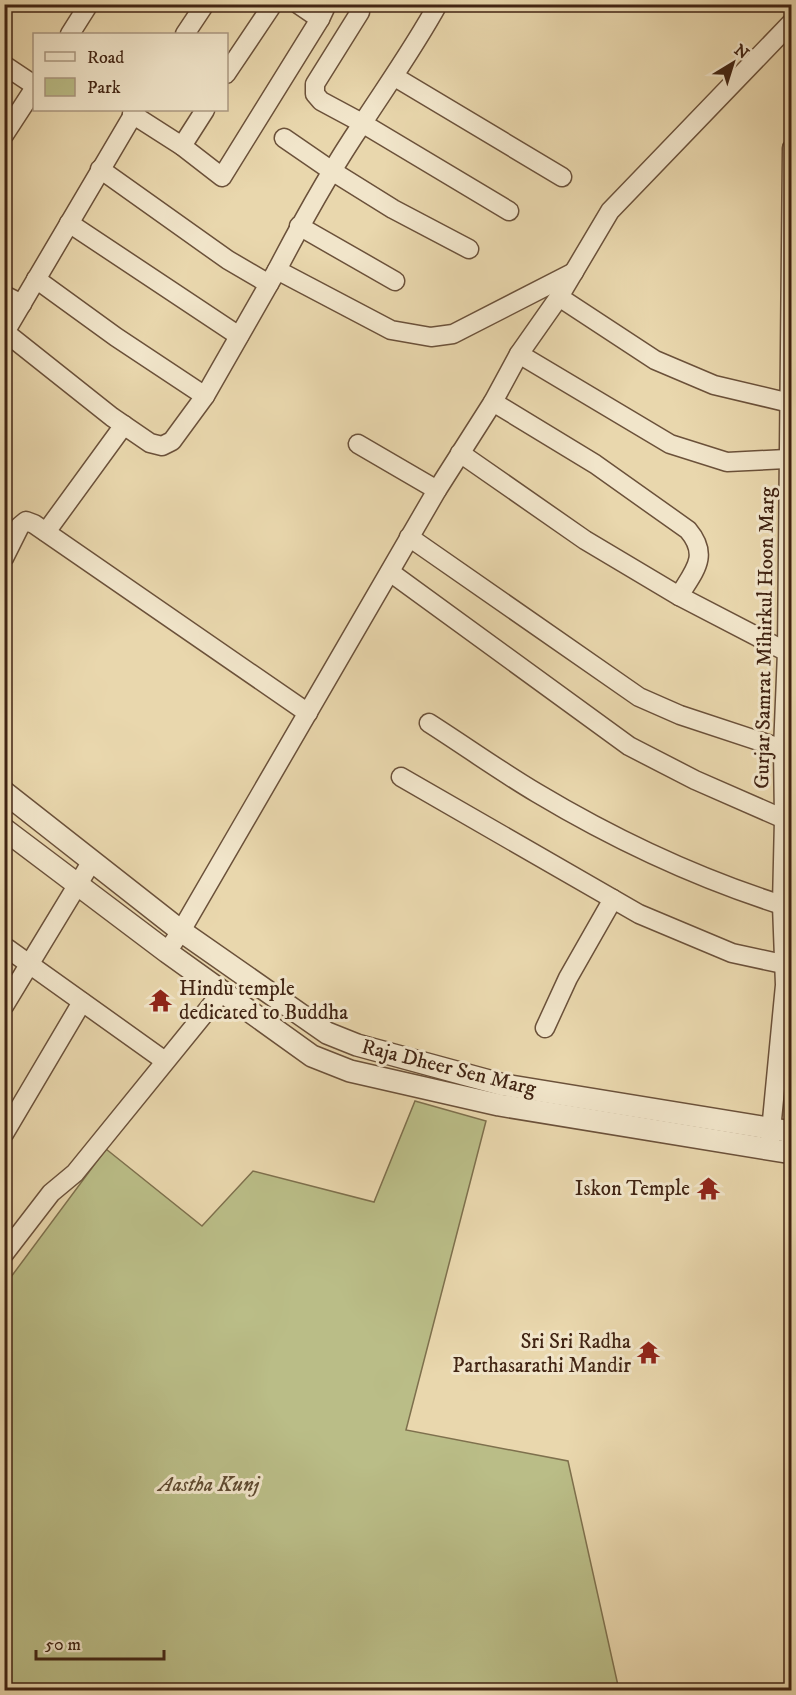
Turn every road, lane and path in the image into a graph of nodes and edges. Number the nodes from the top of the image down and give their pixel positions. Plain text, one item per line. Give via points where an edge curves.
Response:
1 (89, 4) edge
2 (205, 4) edge
3 (273, 4) edge
4 (298, 4) edge
5 (438, 4) edge
6 (324, 12) edge
7 (360, 12) dead end
8 (792, 22) edge
9 (77, 32) edge
10 (186, 33) edge
11 (4, 65) edge
12 (228, 71) edge
13 (395, 77) junction
14 (33, 86) edge
15 (33, 89) edge
16 (204, 111) edge
17 (134, 112) edge
18 (362, 123) junction
19 (4, 135) edge
20 (284, 138) dead end
21 (182, 146) junction
22 (792, 148) edge
23 (100, 169) junction
24 (332, 171) junction
25 (562, 177) dead end
26 (508, 211) dead end
27 (69, 223) junction
28 (299, 226) junction
29 (791, 246) edge
30 (469, 249) dead end
31 (574, 272) junction
32 (273, 277) junction
33 (36, 279) junction
34 (395, 281) dead end
35 (4, 295) edge
36 (559, 297) junction
37 (22, 304) junction
38 (5, 333) edge
39 (239, 336) junction
40 (519, 354) junction
41 (205, 396) junction
42 (493, 402) junction
43 (790, 403) junction
44 (124, 425) junction
45 (358, 444) dead end
46 (460, 453) junction
47 (790, 456) edge
48 (437, 490) junction
49 (46, 532) junction
50 (410, 537) junction
51 (4, 558) edge
52 (390, 572) junction
53 (790, 589) edge
54 (679, 596) junction
55 (787, 652) junction
56 (308, 712) junction
57 (429, 723) dead end
58 (783, 749) junction
59 (401, 777) dead end
60 (4, 792) edge
61 (784, 819) junction
62 (4, 829) edge
63 (93, 861) junction
64 (78, 885) junction
65 (613, 899) junction
66 (782, 905) junction
67 (181, 932) junction
68 (4, 946) edge
69 (167, 952) junction
70 (783, 964) junction
71 (30, 965) junction
72 (788, 984) edge
73 (222, 992) junction
74 (82, 1002) junction
75 (4, 1006) edge
76 (545, 1029) dead end
77 (165, 1061) junction
78 (792, 1132) edge
79 (4, 1134) edge
80 (770, 1138) junction
81 (792, 1154) edge
82 (4, 1254) edge

1 - 9 street
2 - 10 street
3 - 12 street
4 - 6 street
5 - 13 street
6 - 21 street via 222,177
7 - 18 street via 315,84 315,94
8 - 31 street via 610,211
11 - 14 street
13 - 18 street
13 - 25 street
15 - 19 street
16 - 21 street
17 - 21 street
17 - 23 street
18 - 24 street
18 - 26 street
20 - 24 street
22 - 29 street, Gurjar Samrat Mihirkul Hoon Marg
23 - 27 street
23 - 32 street via 228,260
24 - 28 street
24 - 30 street
27 - 33 street
27 - 39 street
28 - 32 street
28 - 34 street
29 - 43 street, Gurjar Samrat Mihirkul Hoon Marg
31 - 32 street via 453,334 431,337 391,330
31 - 36 street
32 - 39 street
33 - 37 street
33 - 41 street
35 - 37 street
36 - 40 street
36 - 43 street via 655,360 714,385
37 - 38 street
38 - 44 street
39 - 41 street
40 - 42 street
40 - 47 street via 670,444 727,462
41 - 44 street via 171,441 162,446 150,443
42 - 46 street
42 - 54 street via 595,464 687,530 697,541 698,561
43 - 47 street, Gurjar Samrat Mihirkul Hoon Marg
44 - 49 street
45 - 48 street
46 - 48 street
46 - 54 street via 585,540
47 - 53 street, Gurjar Samrat Mihirkul Hoon Marg
48 - 50 street
49 - 51 street via 26,521
49 - 56 street
50 - 52 street
50 - 58 street via 639,697 680,715
52 - 56 street
52 - 61 street via 629,746
53 - 55 street, Gurjar Samrat Mihirkul Hoon Marg
54 - 55 street
55 - 58 street, Gurjar Samrat Mihirkul Hoon Marg
56 - 67 street
57 - 66 street via 537,793 634,846 733,889
58 - 61 street, Gurjar Samrat Mihirkul Hoon Marg
59 - 65 street
60 - 63 street, Raja Dheer Sen Marg
61 - 66 street, Gurjar Samrat Mihirkul Hoon Marg
62 - 64 street, Raja Dheer Sen Marg
63 - 64 street
63 - 67 street, Raja Dheer Sen Marg
64 - 69 street, Raja Dheer Sen Marg
64 - 71 street
65 - 70 street via 732,953
65 - 76 street via 568,978
66 - 70 street, Gurjar Samrat Mihirkul Hoon Marg
67 - 69 street
67 - 80 street, Raja Dheer Sen Marg via 327,1033 357,1045 504,1084
68 - 71 street
69 - 73 street, Raja Dheer Sen Marg
70 - 72 street, Gurjar Samrat Mihirkul Hoon Marg
71 - 74 street
71 - 75 street
72 - 80 street, Gurjar Samrat Mihirkul Hoon Marg
73 - 77 street
73 - 80 street, Raja Dheer Sen Marg via 312,1056 350,1071 499,1105
74 - 77 street
74 - 79 street
77 - 82 street
78 - 80 street, Raja Dheer Sen Marg
80 - 81 street, Raja Dheer Sen Marg

